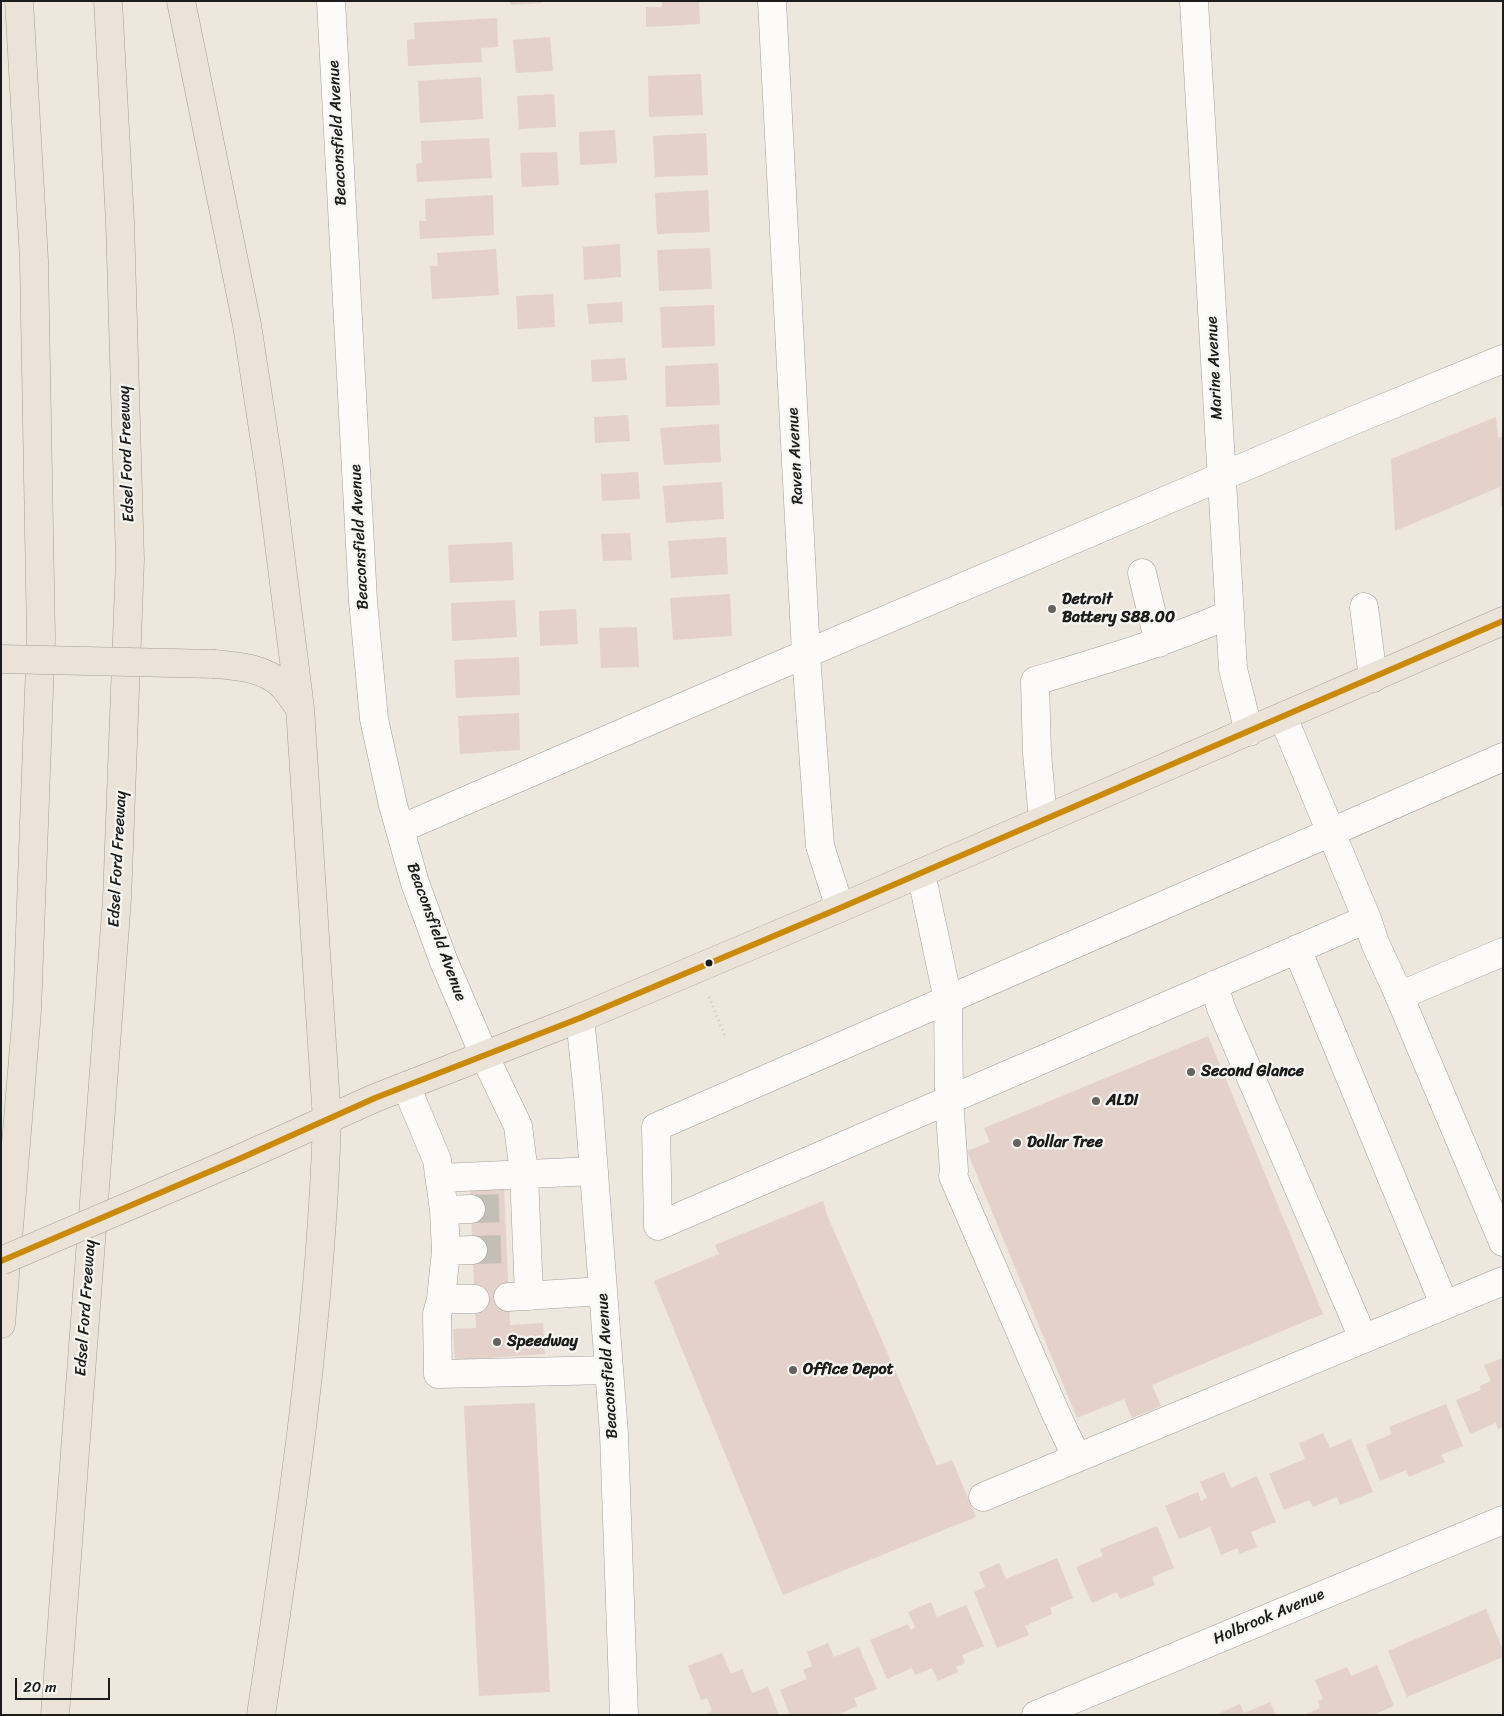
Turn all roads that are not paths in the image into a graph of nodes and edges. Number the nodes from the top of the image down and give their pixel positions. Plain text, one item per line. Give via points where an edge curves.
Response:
1 (20, 1) edge
2 (108, 1) edge
3 (182, 1) edge
4 (331, 1) edge
5 (772, 1) edge
6 (1194, 1) edge
7 (1503, 359) edge
8 (1221, 477) junction
9 (1142, 573) dead end
10 (1364, 606) dead end
11 (1230, 614) junction
12 (1503, 621) edge
13 (1159, 643) junction
14 (806, 654) junction
15 (1, 659) edge
16 (1373, 678) junction
17 (300, 708) junction
18 (1283, 717) junction
19 (1249, 732) junction
20 (1503, 757) edge
21 (1044, 820) junction
22 (400, 828) junction
23 (1330, 833) junction
24 (921, 873) junction
25 (840, 908) junction
26 (1367, 919) junction
27 (1297, 949) junction
28 (1503, 952) edge
29 (1214, 985) junction
30 (1399, 996) junction
31 (948, 1000) junction
32 (580, 1018) junction
33 (484, 1055) junction
34 (406, 1086) junction
35 (950, 1099) junction
36 (328, 1120) junction
37 (594, 1171) junction
38 (524, 1173) junction
39 (440, 1178) junction
40 (471, 1209) tunnel mouth
41 (444, 1210) junction
42 (1498, 1214) edge
43 (1503, 1242) edge
44 (473, 1250) tunnel mouth
45 (446, 1251) junction
46 (1, 1261) edge
47 (1503, 1281) edge
48 (603, 1291) junction
49 (441, 1299) junction
50 (475, 1299) dead end
51 (1444, 1304) junction
52 (1, 1324) edge
53 (1363, 1338) junction
54 (609, 1370) junction
55 (1077, 1458) junction
56 (983, 1497) dead end
57 (1503, 1520) edge
58 (55, 1715) edge
59 (261, 1715) edge
60 (624, 1715) edge
61 (1036, 1715) edge

1 - 52 main road via 34,260 41,638 27,1011
2 - 58 main road, Edsel Ford Freeway via 120,222 130,560 117,899
3 - 17 main road via 249,334
4 - 22 street, Beaconsfield Avenue via 363,601 374,719
5 - 14 street, Raven Avenue
6 - 8 street, Marine Avenue
7 - 8 street via 1353,429
8 - 11 street, Marine Avenue
8 - 14 street
9 - 13 street
10 - 16 street
11 - 13 street
11 - 19 street, Marine Avenue via 1233,669
12 - 16 main road
13 - 21 street via 1035,682 1037,753
14 - 22 street
14 - 25 street, Raven Avenue via 820,846
15 - 17 main road, bridge via 241,666 282,684
16 - 18 main road
17 - 36 main road
18 - 19 main road
18 - 23 street
19 - 21 main road
20 - 23 street
21 - 24 main road
22 - 33 street, Beaconsfield Avenue via 424,909
23 - 26 street
23 - 31 street
24 - 25 main road
24 - 31 street
25 - 32 main road
26 - 27 street
26 - 30 street
27 - 29 street
27 - 51 street
28 - 30 street
29 - 35 street
29 - 53 street
30 - 42 street
31 - 35 street
31 - 35 street via 656,1127 658,1226
32 - 33 main road
32 - 37 street, Beaconsfield Avenue
33 - 34 main road
33 - 38 street, Beaconsfield Avenue via 518,1126
34 - 36 main road
34 - 39 street via 437,1160
35 - 55 street via 953,1176
36 - 46 main road, bridge
36 - 59 main road via 314,1329 293,1505
37 - 38 street
37 - 48 street, Beaconsfield Avenue
38 - 39 street
38 - 48 street, Beaconsfield Avenue via 515,1207 518,1296
39 - 41 street
40 - 41 street
41 - 45 street
42 - 43 street
44 - 45 street
45 - 49 street
47 - 51 street
48 - 54 street, Beaconsfield Avenue
49 - 50 street
49 - 54 street via 437,1314 438,1374
51 - 53 street
53 - 55 street
54 - 60 street, Beaconsfield Avenue
55 - 56 street
57 - 61 street, Holbrook Avenue

